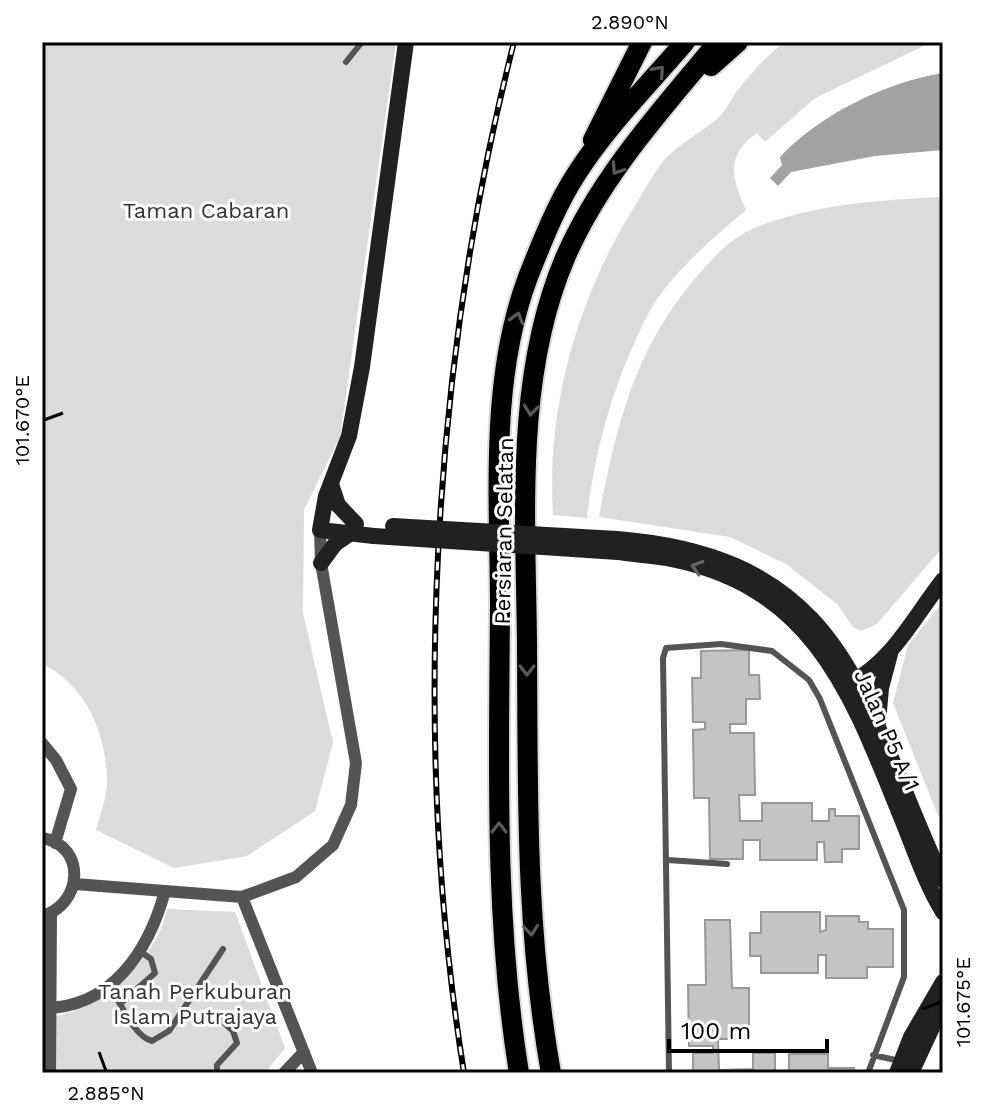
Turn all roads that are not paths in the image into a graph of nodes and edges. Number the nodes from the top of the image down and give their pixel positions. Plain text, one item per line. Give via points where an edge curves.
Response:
1 (362, 42) edge
2 (406, 42) edge
3 (642, 42) edge
4 (685, 42) edge
5 (718, 42) edge
6 (738, 42) edge
7 (346, 62) dead end
8 (639, 137) junction
9 (577, 172) junction
10 (331, 484) junction
11 (320, 526) junction
12 (354, 529) junction
13 (617, 546) junction
14 (321, 563) junction
15 (943, 580) edge
16 (842, 655) junction
17 (888, 655) junction
18 (851, 683) junction
19 (877, 725) junction
20 (42, 743) edge
21 (42, 838) edge
22 (55, 843) junction
23 (668, 860) junction
24 (727, 864) dead end
25 (943, 880) edge
26 (75, 884) junction
27 (165, 891) junction
28 (242, 897) junction
29 (943, 912) edge
30 (47, 915) edge
31 (223, 949) dead end
32 (141, 952) junction
33 (943, 982) edge
34 (109, 985) junction
35 (121, 1003) junction
36 (943, 1004) edge
37 (46, 1008) edge
38 (221, 1020) dead end
39 (304, 1052) junction
40 (873, 1055) junction
41 (903, 1069) edge
42 (50, 1073) edge
43 (217, 1073) edge
44 (284, 1073) edge
45 (312, 1073) edge
46 (519, 1073) edge
47 (551, 1073) edge
48 (669, 1073) edge
49 (868, 1073) edge

1 - 7 lane
2 - 10 street via 362,367 349,436
3 - 9 main road
9 -> 4 main road, Persiaran Selatan
5 - 8 main road, Persiaran Selatan
6 - 8 main road
8 -> 47 main road, Persiaran Selatan via 565,258 536,367 529,429 529,899 536,988
46 -> 9 main road, Persiaran Selatan via 500,902 503,400 511,336 527,280
10 - 11 street
10 - 12 street
11 - 12 street
11 - 14 street
12 - 13 street, bridge
12 - 14 street
13 - 16 street, Jalan P5 A/1 via 655,542 728,562 790,598
18 -> 13 street, Jalan P5 A/1 via 814,640 744,585
14 - 28 street via 356,763 351,805 333,845 296,877
15 - 17 street
16 - 17 street via 868,660
16 - 18 street, Jalan P5 A/1
17 - 18 street
17 - 19 street
18 - 19 street, Jalan P5 A/1
18 - 29 street, Jalan P5 A/1
19 - 25 street, Jalan P5 A/1
20 - 22 street via 71,789
21 - 22 street
22 - 26 street via 70,857
23 - 24 lane
23 - 40 lane via 666,648 721,644 772,651 809,680 820,699 904,910 904,977
23 - 48 lane
26 - 27 street
26 - 30 street via 63,906
27 - 28 street
27 - 32 street
28 - 39 street
30 - 37 street
31 - 35 lane via 161,1038 144,1039
32 - 34 street
32 - 35 lane via 151,959 155,973
33 - 41 street
34 - 35 lane
34 - 37 street via 91,997
36 - 41 street
37 - 42 street
38 - 43 lane via 237,1043 217,1065
39 - 44 street
39 - 45 street
40 - 41 lane
40 - 49 lane

